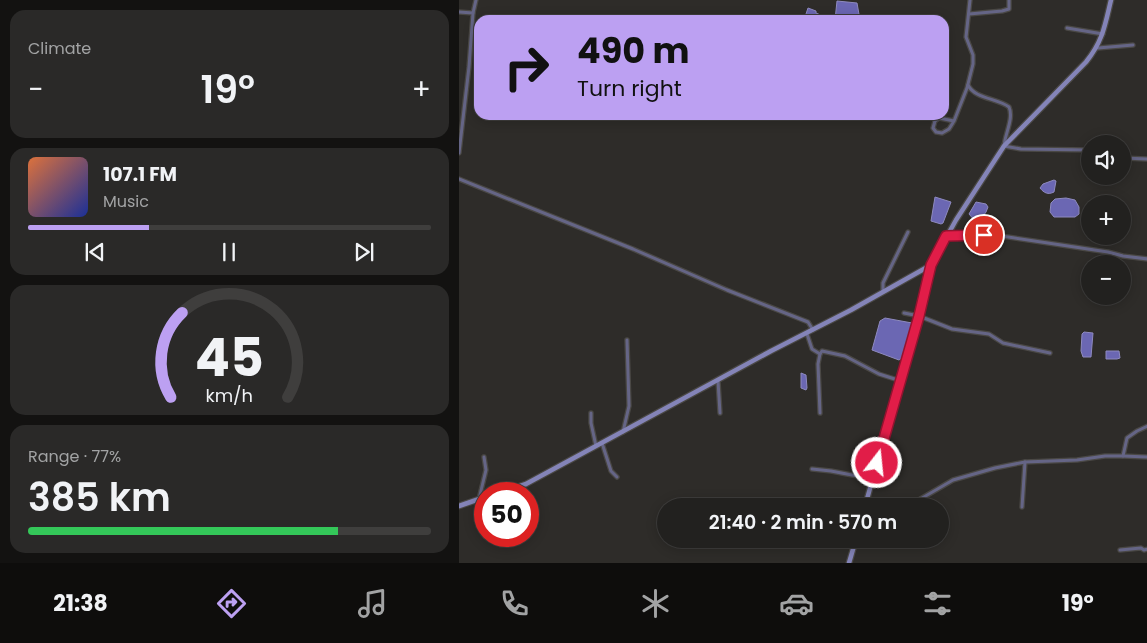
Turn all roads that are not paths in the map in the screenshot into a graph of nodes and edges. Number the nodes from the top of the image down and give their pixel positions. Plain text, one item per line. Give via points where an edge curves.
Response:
1 (476, 0) edge
2 (970, 0) edge
3 (1009, 0) edge
4 (1111, 0) edge
5 (459, 12) edge
6 (473, 13) junction
7 (969, 14) junction
8 (1067, 28) dead end
9 (1103, 34) junction
10 (1133, 45) dead end
11 (1098, 48) junction
12 (967, 85) junction
13 (936, 120) edge
14 (949, 120) edge
15 (954, 121) junction
16 (1004, 146) junction
17 (1081, 150) edge
18 (459, 154) edge
19 (1131, 158) edge
20 (1147, 159) edge
21 (459, 179) edge
22 (908, 232) dead end
23 (946, 236) junction
24 (1147, 260) edge
25 (931, 265) junction
26 (883, 291) junction
27 (904, 313) dead end
28 (919, 316) junction
29 (813, 330) junction
30 (807, 334) junction
31 (627, 340) dead end
32 (1050, 353) dead end
33 (820, 354) junction
34 (718, 381) junction
35 (901, 381) junction
36 (591, 413) dead end
37 (720, 413) dead end
38 (820, 413) dead end
39 (1147, 426) edge
40 (623, 432) junction
41 (602, 443) junction
42 (596, 446) junction
43 (1123, 456) junction
44 (484, 457) dead end
45 (1147, 457) edge
46 (1025, 462) junction
47 (812, 469) dead end
48 (617, 477) dead end
49 (873, 479) junction
50 (483, 482) edge
51 (531, 482) edge
52 (868, 498) edge
53 (922, 498) edge
54 (474, 502) edge
55 (459, 506) edge
56 (1022, 507) dead end
57 (853, 548) edge
58 (1147, 549) edge
59 (1120, 550) dead end
60 (849, 563) edge

1 - 6 street
2 - 7 street
3 - 7 street via 1009,9
4 - 9 main road
5 - 6 street
6 - 18 street
7 - 12 street via 966,37 973,64
8 - 9 street
9 - 11 main road
10 - 11 street
11 - 16 main road
12 - 15 street
12 - 16 street via 982,96 1009,107
13 - 15 street via 933,128 942,133 949,130
14 - 15 street
16 - 17 street
16 - 23 main road
19 - 20 street
21 - 29 street via 808,322
22 - 26 street via 883,283
23 - 24 street via 1000,236
23 - 25 main road
25 - 26 main road
25 - 28 main road
26 - 29 main road
27 - 28 street
28 - 32 street via 952,329 989,334 1003,343
28 - 35 main road
29 - 30 main road
30 - 33 street via 812,349
30 - 34 main road
31 - 40 street via 629,406
33 - 35 street via 845,356 879,374
33 - 38 street
34 - 37 street
34 - 40 main road
35 - 49 main road
36 - 42 street
39 - 43 street via 1127,438
40 - 41 main road
41 - 42 main road
41 - 48 street via 611,471
42 - 51 main road
43 - 45 street
43 - 46 street
44 - 50 street
46 - 53 street via 953,480
46 - 56 street
47 - 49 street
49 - 52 main road
54 - 55 main road
57 - 60 main road
58 - 59 street

